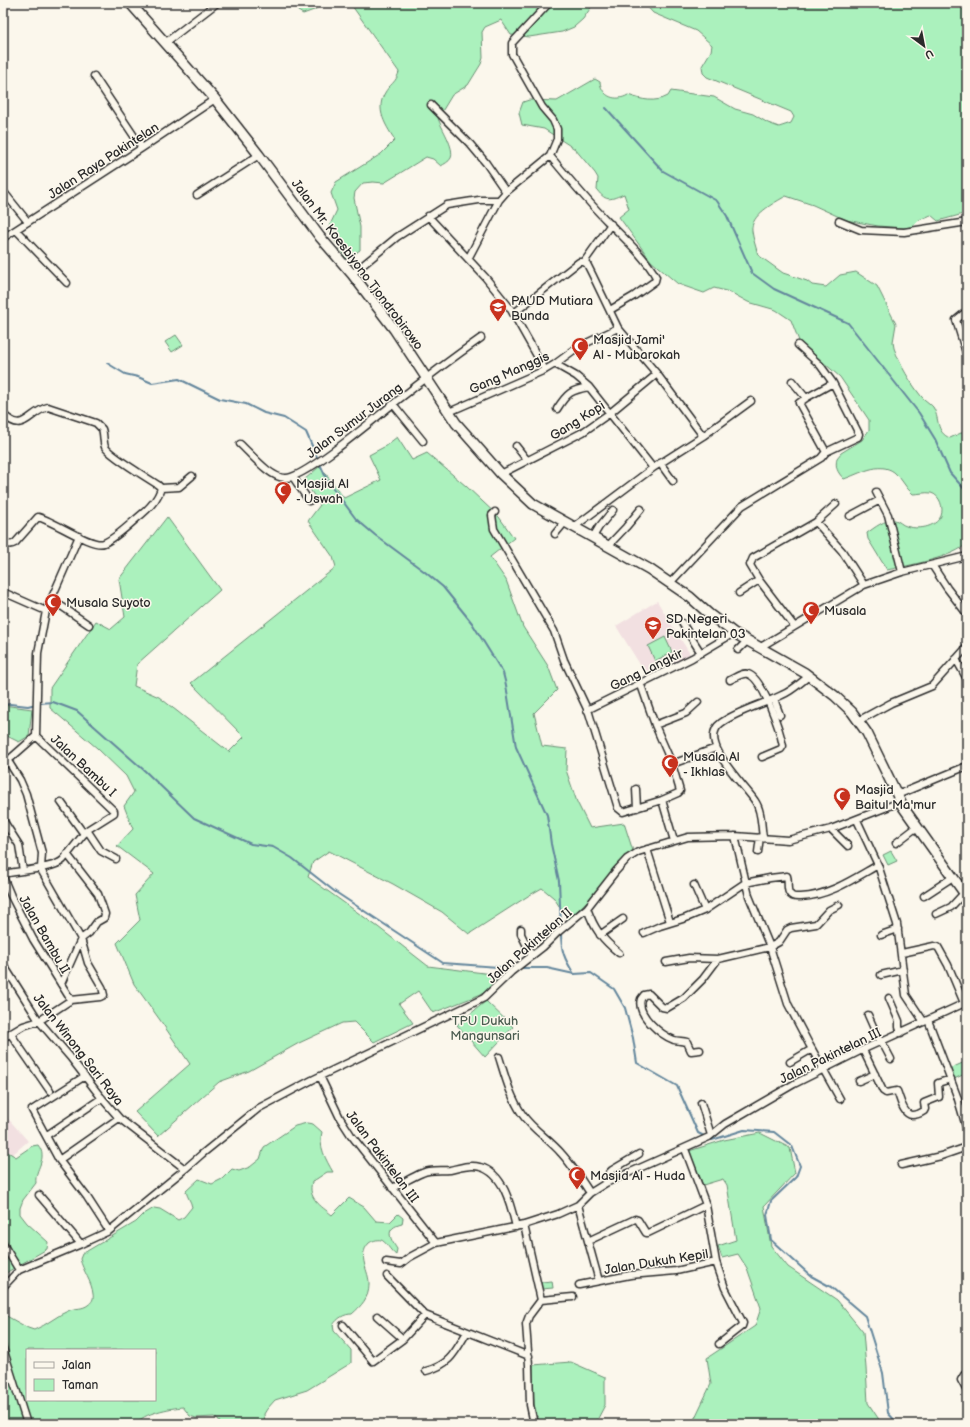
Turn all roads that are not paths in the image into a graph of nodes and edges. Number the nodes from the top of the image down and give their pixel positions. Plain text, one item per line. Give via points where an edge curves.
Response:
1 (130, 3) edge
2 (217, 3) edge
3 (549, 3) edge
4 (165, 44) junction
5 (94, 76) dead end
6 (215, 98) junction
7 (431, 105) dead end
8 (142, 148) junction
9 (259, 155) junction
10 (550, 156) junction
11 (3, 191) edge
12 (506, 192) junction
13 (197, 195) dead end
14 (499, 200) junction
15 (428, 216) junction
16 (28, 222) junction
17 (839, 222) dead end
18 (967, 222) edge
19 (610, 224) junction
20 (16, 230) junction
21 (3, 238) edge
22 (468, 259) junction
23 (584, 262) junction
24 (352, 274) junction
25 (66, 283) dead end
26 (610, 310) junction
27 (967, 311) edge
28 (514, 313) junction
29 (618, 328) junction
30 (481, 338) dead end
31 (798, 345) dead end
32 (967, 356) edge
33 (555, 364) junction
34 (544, 370) junction
35 (657, 374) junction
36 (427, 378) junction
37 (792, 381) dead end
38 (833, 383) junction
39 (589, 387) junction
40 (806, 398) junction
41 (751, 401) dead end
42 (393, 404) junction
43 (557, 408) dead end
44 (449, 412) junction
45 (610, 413) junction
46 (3, 414) edge
47 (702, 436) junction
48 (423, 441) dead end
49 (240, 444) dead end
50 (516, 446) dead end
51 (826, 452) junction
52 (527, 460) junction
53 (660, 464) junction
54 (653, 468) junction
55 (501, 474) junction
56 (192, 476) dead end
57 (293, 477) junction
58 (673, 481) dead end
59 (161, 488) junction
60 (876, 492) dead end
61 (880, 500) junction
62 (309, 501) dead end
63 (836, 504) dead end
64 (641, 509) dead end
65 (613, 510) dead end
66 (495, 512) dead end
67 (850, 516) dead end
68 (565, 522) junction
69 (816, 522) junction
70 (574, 527) junction
71 (555, 534) dead end
72 (78, 536) junction
73 (593, 537) junction
74 (3, 541) edge
75 (608, 546) junction
76 (967, 556) edge
77 (932, 565) junction
78 (902, 572) junction
79 (759, 580) junction
80 (670, 583) junction
81 (864, 585) junction
82 (3, 592) edge
83 (739, 593) dead end
84 (51, 599) junction
85 (46, 611) junction
86 (967, 614) edge
87 (682, 623) dead end
88 (89, 625) dead end
89 (794, 626) junction
90 (734, 633) junction
91 (747, 641) junction
92 (967, 647) edge
93 (759, 648) junction
94 (738, 650) dead end
95 (701, 653) junction
96 (956, 659) junction
97 (809, 676) junction
98 (967, 679) edge
99 (730, 680) dead end
100 (641, 685) junction
101 (771, 700) junction
102 (698, 702) dead end
103 (587, 710) junction
104 (780, 715) dead end
105 (858, 721) junction
106 (655, 725) junction
107 (36, 736) junction
108 (716, 748) junction
109 (762, 757) dead end
110 (6, 763) edge
111 (672, 764) junction
112 (967, 766) edge
113 (636, 789) dead end
114 (899, 799) junction
115 (662, 800) junction
116 (61, 802) dead end
117 (637, 808) junction
118 (3, 820) edge
119 (857, 820) junction
120 (917, 827) junction
121 (831, 829) junction
122 (85, 832) junction
123 (735, 836) junction
124 (761, 837) junction
125 (674, 841) junction
126 (896, 843) dead end
127 (848, 846) dead end
128 (647, 849) junction
129 (758, 852) dead end
130 (67, 854) junction
131 (116, 859) dead end
132 (878, 865) junction
133 (40, 868) junction
134 (23, 870) junction
135 (3, 874) edge
136 (3, 877) edge
137 (953, 877) junction
138 (745, 883) junction
139 (694, 885) dead end
140 (966, 895) edge
141 (924, 896) dead end
142 (839, 905) dead end
143 (587, 908) junction
144 (705, 910) junction
145 (936, 914) dead end
146 (623, 920) dead end
147 (670, 922) junction
148 (521, 929) dead end
149 (898, 929) junction
150 (644, 934) dead end
151 (600, 935) junction
152 (881, 935) dead end
153 (81, 939) junction
154 (770, 947) junction
155 (619, 953) dead end
156 (902, 953) junction
157 (532, 956) junction
158 (718, 959) junction
159 (666, 962) dead end
160 (3, 964) edge
161 (904, 970) junction
162 (881, 975) dead end
163 (61, 984) junction
164 (889, 998) dead end
165 (70, 1000) junction
166 (966, 1003) edge
167 (868, 1015) dead end
168 (39, 1020) junction
169 (926, 1021) junction
170 (901, 1032) junction
171 (10, 1033) junction
172 (3, 1038) edge
173 (881, 1042) junction
174 (812, 1049) junction
175 (700, 1050) dead end
176 (863, 1050) junction
177 (500, 1056) dead end
178 (891, 1059) dead end
179 (790, 1062) dead end
180 (824, 1069) junction
181 (874, 1074) junction
182 (85, 1076) junction
183 (320, 1076) junction
184 (951, 1079) junction
185 (859, 1081) dead end
186 (50, 1091) dead end
187 (102, 1098) junction
188 (840, 1099) dead end
189 (701, 1104) dead end
190 (119, 1118) junction
191 (967, 1130) edge
192 (47, 1135) junction
193 (710, 1136) junction
194 (967, 1147) edge
195 (685, 1149) junction
196 (639, 1154) dead end
197 (59, 1160) junction
198 (901, 1165) dead end
199 (185, 1169) junction
200 (606, 1183) junction
201 (392, 1188) junction
202 (590, 1193) junction
203 (39, 1195) dead end
204 (578, 1205) junction
205 (706, 1205) junction
206 (524, 1225) junction
207 (516, 1227) junction
208 (109, 1230) junction
209 (588, 1241) junction
210 (436, 1243) junction
211 (3, 1244) edge
212 (81, 1244) junction
213 (386, 1262) dead end
214 (716, 1262) junction
215 (19, 1270) junction
216 (387, 1276) dead end
217 (599, 1281) junction
218 (579, 1285) dead end
219 (3, 1287) edge
220 (574, 1297) dead end
221 (541, 1300) junction
222 (424, 1315) junction
223 (377, 1316) dead end
224 (343, 1325) dead end
225 (467, 1332) junction
226 (402, 1340) junction
227 (719, 1344) dead end
228 (3, 1348) edge
229 (529, 1356) junction
230 (426, 1371) dead end
231 (967, 1373) edge
232 (967, 1391) edge
233 (27, 1424) edge
234 (534, 1424) edge

1 - 4 main road, Jalan Mr. Koesbiyono Tjondrobirowo
2 - 4 street
3 - 10 street via 512,43 512,54 557,129 557,139
4 - 6 main road, Jalan Mr. Koesbiyono Tjondrobirowo
5 - 8 street
6 - 8 street, Jalan Raya Pakintelan
6 - 9 main road, Jalan Mr. Koesbiyono Tjondrobirowo
7 - 12 street via 470,144
8 - 16 street, Jalan Raya Pakintelan
9 - 13 street
9 - 24 main road, Jalan Mr. Koesbiyono Tjondrobirowo via 320,237
10 - 12 street
10 - 19 street
11 - 16 street
12 - 14 street
14 - 15 street via 447,204
14 - 22 street
15 - 22 street
15 - 24 street via 397,237
16 - 20 street, Jalan Raya Pakintelan
17 - 18 street via 861,230 904,232
19 - 23 street
19 - 26 street via 620,232 656,277 655,281
20 - 21 street, Jalan Raya Pakintelan
20 - 25 street
22 - 28 street
23 - 26 street via 594,276
23 - 28 street via 579,262
24 - 36 main road, Jalan Mr. Koesbiyono Tjondrobirowo
26 - 29 street
27 - 32 street via 956,320 956,324
28 - 34 street
29 - 33 street, Gang Manggis via 578,347
29 - 35 street
30 - 36 street, Jalan Sumur Jurang
31 - 38 street via 820,365
33 - 34 street, Gang Manggis
33 - 39 street
34 - 44 street, Gang Manggis
35 - 45 street, Gang Kopi
35 - 47 street
36 - 42 street, Jalan Sumur Jurang
36 - 44 main road, Jalan Mr. Koesbiyono Tjondrobirowo
37 - 40 street
38 - 40 street
38 - 51 street via 860,434 858,438
39 - 43 street via 570,392
39 - 45 street
40 - 51 street via 799,403
41 - 47 street
42 - 48 street
42 - 57 street, Jalan Sumur Jurang via 313,465
44 - 55 main road, Jalan Mr. Koesbiyono Tjondrobirowo
45 - 52 street, Gang Kopi via 583,432
45 - 54 street
46 - 59 street via 18,424 48,407 96,423 102,428 104,445 108,450
47 - 53 street
49 - 57 street via 278,477
50 - 52 street
51 - 80 street via 821,458 742,506
52 - 55 street, Gang Kopi
53 - 54 street
53 - 58 street
54 - 70 street
55 - 68 main road, Jalan Mr. Koesbiyono Tjondrobirowo via 533,504
56 - 59 street via 179,487
57 - 62 street
59 - 72 street via 145,512 107,542 98,544
60 - 61 street
61 - 67 street
61 - 78 street via 888,515
63 - 69 street
64 - 75 street
65 - 73 street
66 - 103 street via 492,515 494,529 554,631
68 - 70 main road, Jalan Mr. Koesbiyono Tjondrobirowo
68 - 71 street
69 - 79 street via 752,558 750,565
69 - 81 street via 842,551
70 - 73 main road, Jalan Mr. Koesbiyono Tjondrobirowo
72 - 74 street via 38,517 15,543 10,545
72 - 84 street
73 - 75 main road, Jalan Mr. Koesbiyono Tjondrobirowo
75 - 80 main road, Jalan Mr. Koesbiyono Tjondrobirowo
76 - 77 street
77 - 78 street
77 - 86 street
78 - 81 street
79 - 83 street
79 - 89 street
80 - 90 main road, Jalan Mr. Koesbiyono Tjondrobirowo
81 - 89 street
82 - 85 street
84 - 85 street
84 - 88 street
85 - 107 street via 38,653
87 - 95 street
89 - 93 street
90 - 91 main road, Jalan Mr. Koesbiyono Tjondrobirowo
90 - 95 street, Gang Langkir
91 - 93 main road, Jalan Mr. Koesbiyono Tjondrobirowo
91 - 94 street
92 - 96 street
93 - 97 main road, Jalan Mr. Koesbiyono Tjondrobirowo
95 - 100 street, Gang Langkir
96 - 98 street
96 - 105 street via 929,687
97 - 101 street
97 - 105 main road, Jalan Mr. Koesbiyono Tjondrobirowo via 835,696
99 - 101 street via 744,674 750,675
100 - 103 street, Gang Langkir
100 - 106 street
101 - 104 street
101 - 108 street via 736,714 720,724 714,730
101 - 109 street via 783,746
102 - 106 street via 686,713
103 - 117 street via 618,808 622,812
105 - 114 main road, Jalan Mr. Koesbiyono Tjondrobirowo
106 - 111 street
107 - 110 street, Jalan Bambu I
107 - 122 street, Jalan Bambu I via 113,808 114,813
108 - 111 street
108 - 124 street via 756,802
110 - 133 street via 20,780 26,794 42,853
111 - 115 street via 680,791
112 - 114 street, Jalan Pakintelan II
113 - 117 street
114 - 119 street, Jalan Pakintelan II
114 - 120 main road, Jalan Mr. Koesbiyono Tjondrobirowo
115 - 117 street
115 - 125 street
116 - 122 street
118 - 134 street via 19,845
119 - 121 street, Jalan Pakintelan II
119 - 132 street
120 - 126 street
120 - 137 main road, Jalan Mr. Koesbiyono Tjondrobirowo
121 - 124 street, Jalan Pakintelan II via 788,840
121 - 127 street
122 - 130 street
122 - 131 street via 101,850
123 - 124 street, Jalan Pakintelan II
123 - 125 street, Jalan Pakintelan II via 688,837
123 - 138 street
124 - 129 street
125 - 128 street, Jalan Pakintelan II
128 - 143 street, Jalan Pakintelan II via 628,859
128 - 147 street
130 - 133 street via 58,864
130 - 153 street via 98,894 105,914 104,918
132 - 138 street via 818,895 791,896 786,876
132 - 149 street
133 - 134 street
133 - 153 street
134 - 135 street
136 - 163 street, Jalan Bambu II via 33,939
137 - 140 main road, Jalan Mr. Koesbiyono Tjondrobirowo
137 - 141 street
138 - 144 street
138 - 154 street
139 - 144 street
140 - 145 street
142 - 154 street via 829,910 816,924 787,930 779,942
143 - 151 street
143 - 157 street, Jalan Pakintelan II
144 - 147 street
146 - 151 street
147 - 150 street
148 - 157 street
149 - 152 street
149 - 156 street
151 - 155 street
153 - 163 street
153 - 165 street, Jalan Bambu II via 88,963 104,995
154 - 158 street
154 - 174 street via 788,1004
156 - 161 street
156 - 166 street via 938,947
157 - 183 street, Jalan Pakintelan II via 484,998
158 - 159 street via 689,958
158 - 175 street via 693,990 674,1005 662,1007 649,994 644,995 640,1002 644,1014 658,1030 676,1040 687,1042 691,1051
160 - 168 street, Jalan Winong Sari Raya
161 - 162 street
161 - 169 street via 906,995
163 - 165 street, Jalan Bambu II
164 - 170 street
165 - 168 street, Jalan Bambu II
166 - 169 street, Jalan Pakintelan III
167 - 173 street
168 - 171 street, Jalan Bambu II
168 - 182 street, Jalan Winong Sari Raya
169 - 170 street, Jalan Pakintelan III
169 - 184 street
170 - 173 street, Jalan Pakintelan III
171 - 172 street, Jalan Bambu II
171 - 186 street
173 - 176 street, Jalan Pakintelan III
173 - 178 street
174 - 179 street
174 - 180 street
176 - 180 street, Jalan Pakintelan III
176 - 181 street
177 - 202 street via 506,1084 520,1112 561,1152
180 - 188 street
180 - 193 street, Jalan Pakintelan III via 760,1103
181 - 184 street via 883,1091 897,1091 904,1110 913,1116 924,1111 925,1102 938,1098 938,1082
181 - 185 street
182 - 187 street, Jalan Winong Sari Raya
182 - 192 street via 32,1110
183 - 199 street, Jalan Pakintelan II via 259,1108
183 - 201 street, Jalan Pakintelan III via 340,1118
184 - 191 street
187 - 190 street, Jalan Winong Sari Raya
187 - 192 street
189 - 193 street
190 - 197 street
190 - 199 street, Jalan Winong Sari Raya
192 - 197 street
193 - 195 street, Jalan Pakintelan III
194 - 198 street
195 - 200 street
195 - 205 street, Jalan Dukuh Kepil
196 - 200 street via 612,1170
197 - 208 street
199 - 208 street, Jalan Pakintelan II
200 - 202 street
201 - 207 street via 423,1172 479,1166 494,1175 503,1188 511,1205
201 - 210 street, Jalan Pakintelan III
202 - 204 street
203 - 212 street
204 - 206 street
204 - 209 street, Jalan Dukuh Kepil
205 - 209 street via 648,1233 635,1219
205 - 214 street, Jalan Dukuh Kepil
206 - 207 street
206 - 221 street
207 - 210 street
208 - 212 street, Jalan Pakintelan II
209 - 217 street, Jalan Dukuh Kepil
210 - 213 street via 401,1264
211 - 215 street
212 - 215 street, Jalan Pakintelan II
214 - 217 street, Jalan Dukuh Kepil via 676,1271
214 - 227 street, Jalan Dukuh Kepil via 725,1288 743,1323
215 - 219 street
216 - 222 street
217 - 218 street, Jalan Dukuh Kepil
220 - 221 street
221 - 229 street via 526,1324
222 - 225 street
222 - 226 street
223 - 226 street
224 - 226 street via 373,1361
225 - 229 street
225 - 230 street via 449,1360 435,1369
228 - 233 street
229 - 234 street via 530,1405
231 - 232 street via 961,1380

